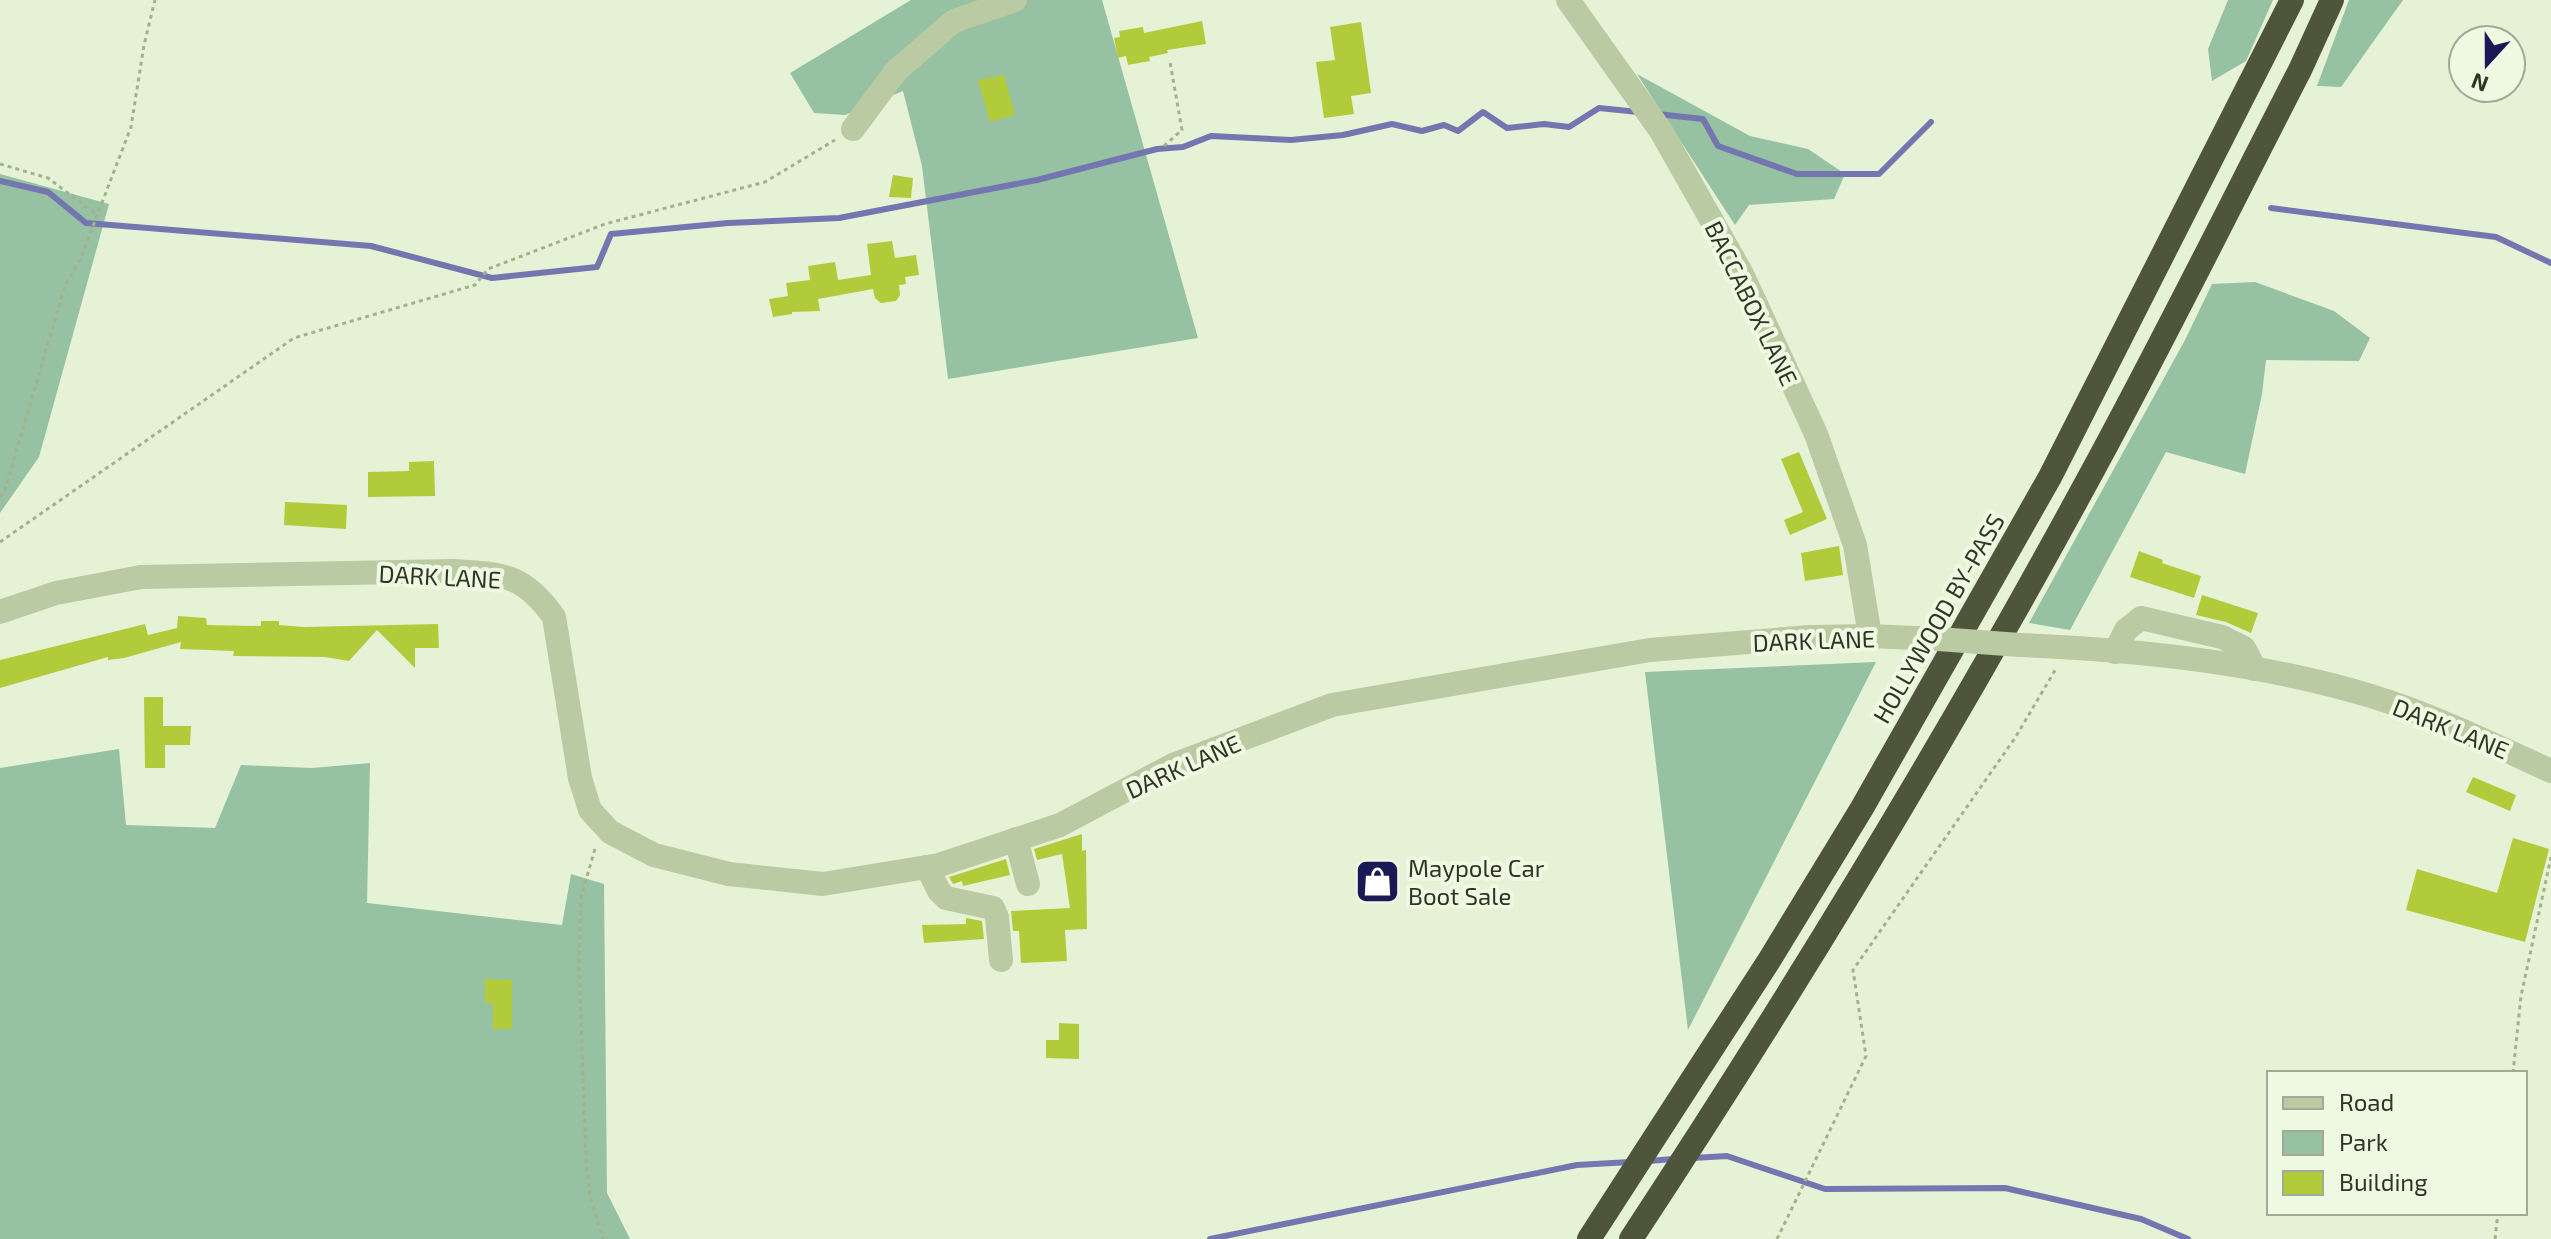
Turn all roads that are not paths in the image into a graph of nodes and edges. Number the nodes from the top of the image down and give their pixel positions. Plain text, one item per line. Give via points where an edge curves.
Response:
1 (1015, 0) edge
2 (1568, 0) edge
3 (2292, 0) edge
4 (2332, 0) edge
5 (853, 129) road end
6 (0, 612) edge
7 (1870, 636) junction
8 (2115, 652) junction
9 (2255, 669) junction
10 (2551, 771) edge
11 (1016, 839) junction
12 (927, 867) junction
13 (1028, 884) dead end
14 (1001, 960) dead end
15 (1589, 1239) edge
16 (1631, 1239) edge

1 - 5 street via 954,21 896,71
2 - 7 street, BACCABOX LANE via 1661,131 1742,274 1831,475 1855,545
3 - 15 highway, HOLLYWOOD BY-PASS via 2034,504 1862,808
4 - 16 highway via 2085,485 1799,978
6 - 12 street, DARK LANE via 56,593 141,577 453,571 519,580 538,594 554,617 580,778 590,810 610,832 654,855 745,875 823,884
7 - 8 street, DARK LANE, bridge
7 - 11 street, DARK LANE via 1650,650 1332,705 1173,765 1060,825
8 - 9 street, DARK LANE
8 - 9 street via 2126,630 2141,618 2222,637 2244,648
9 - 10 street, DARK LANE via 2370,696
11 - 12 street, DARK LANE
11 - 13 street
12 - 14 street via 946,898 993,908

